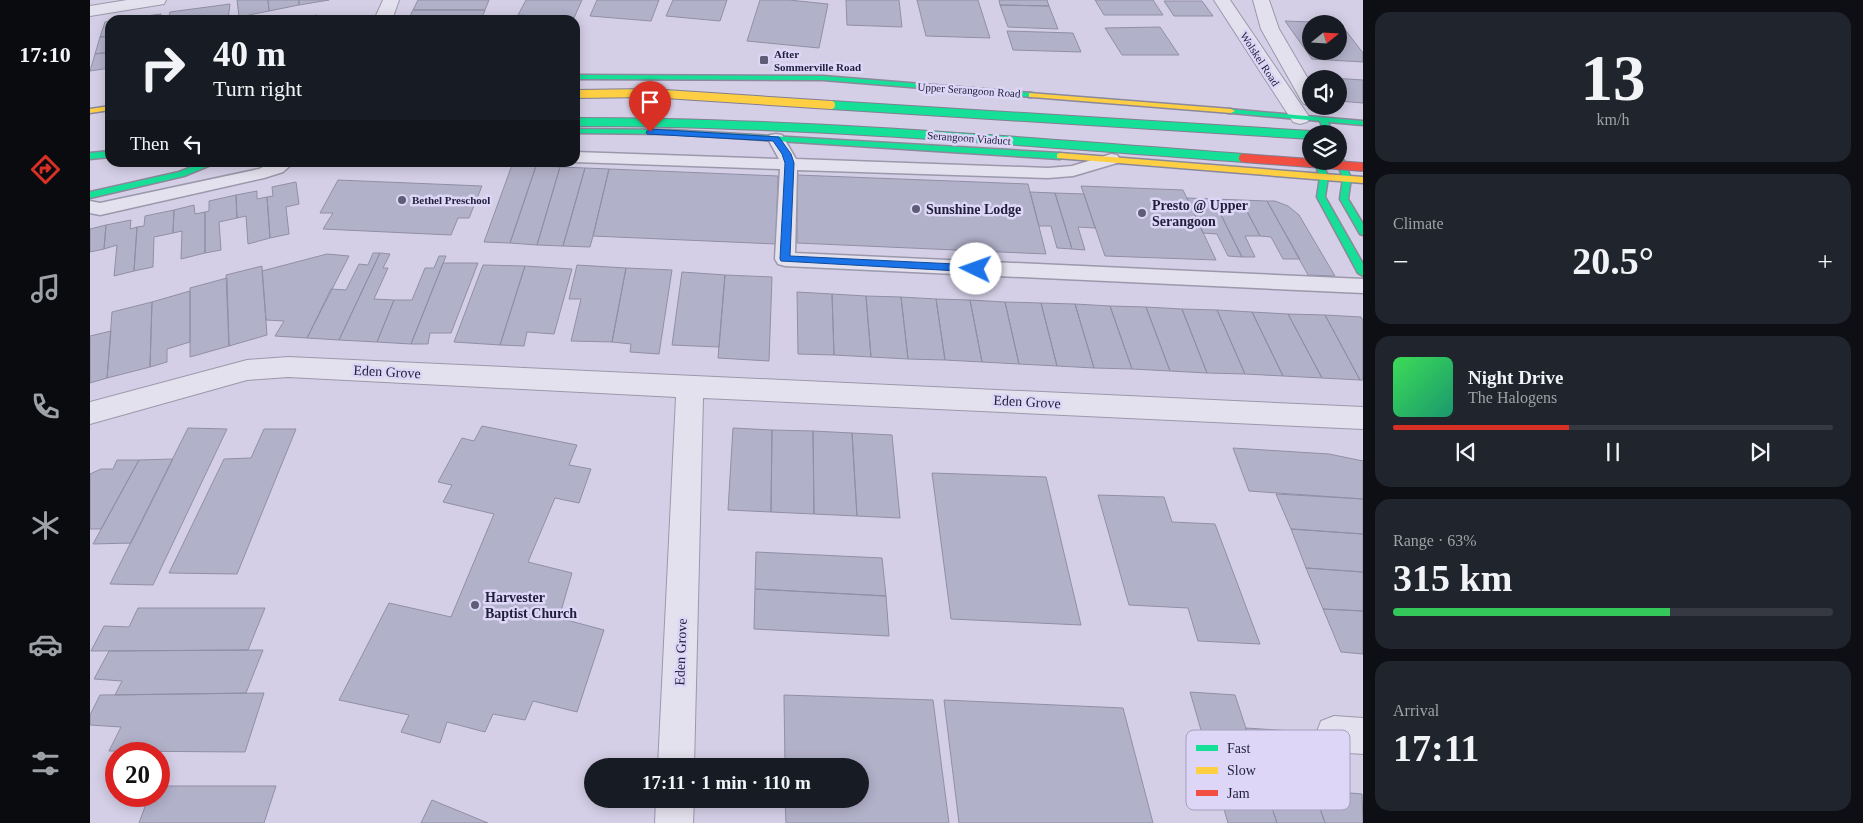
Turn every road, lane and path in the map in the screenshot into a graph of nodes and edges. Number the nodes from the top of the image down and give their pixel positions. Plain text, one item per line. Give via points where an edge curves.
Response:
1 (158, 0) edge
2 (391, 0) edge
3 (1222, 0) edge
4 (1261, 0) edge
5 (90, 11) edge
6 (385, 15) edge
7 (580, 77) edge
8 (1302, 84) edge
9 (580, 94) edge
10 (105, 109) edge
11 (90, 111) edge
12 (580, 122) edge
13 (1316, 123) edge
14 (1363, 123) edge
15 (580, 131) edge
16 (776, 139) junction
17 (105, 154) edge
18 (90, 156) edge
19 (580, 157) edge
20 (1111, 159) junction
21 (789, 163) junction
22 (168, 167) edge
23 (200, 167) edge
24 (278, 167) edge
25 (1363, 167) edge
26 (1322, 170) edge
27 (1344, 170) edge
28 (139, 172) dead end
29 (1324, 176) junction
30 (1347, 178) junction
31 (1363, 180) edge
32 (90, 195) edge
33 (90, 207) edge
34 (1363, 232) edge
35 (1363, 274) edge
36 (1363, 286) edge
37 (690, 387) junction
38 (90, 413) edge
39 (1363, 418) edge
40 (676, 758) edge
41 (675, 808) edge
42 (674, 823) edge

1 - 5 street
2 - 6 street
3 - 13 street, Wolskel Road
4 - 8 street, Wolskel Road via 1270,29
7 - 13 main road, Upper Serangoon Road via 823,78 1094,98
9 - 13 main road, Serangoon Viaduct, bridge via 650,93
10 - 11 main road
12 - 25 main road, Serangoon Viaduct, bridge via 651,121 868,131
13 - 14 main road, Upper Serangoon Road
15 - 16 main road via 670,132
16 - 20 main road
16 - 21 lane
17 - 18 main road
19 - 21 lane
20 - 21 lane via 1073,171 1048,173
20 - 29 main road
21 - 36 lane via 785,259 1032,262
22 - 28 main road
23 - 32 main road
24 - 33 lane via 264,173 100,209
26 - 29 main road
27 - 30 main road
29 - 30 main road
29 - 35 main road via 1321,198
30 - 31 main road
30 - 34 main road via 1344,199
37 - 38 street, Eden Grove via 288,366 248,370
37 - 39 street, Eden Grove
37 - 40 street, Eden Grove
41 - 42 street

